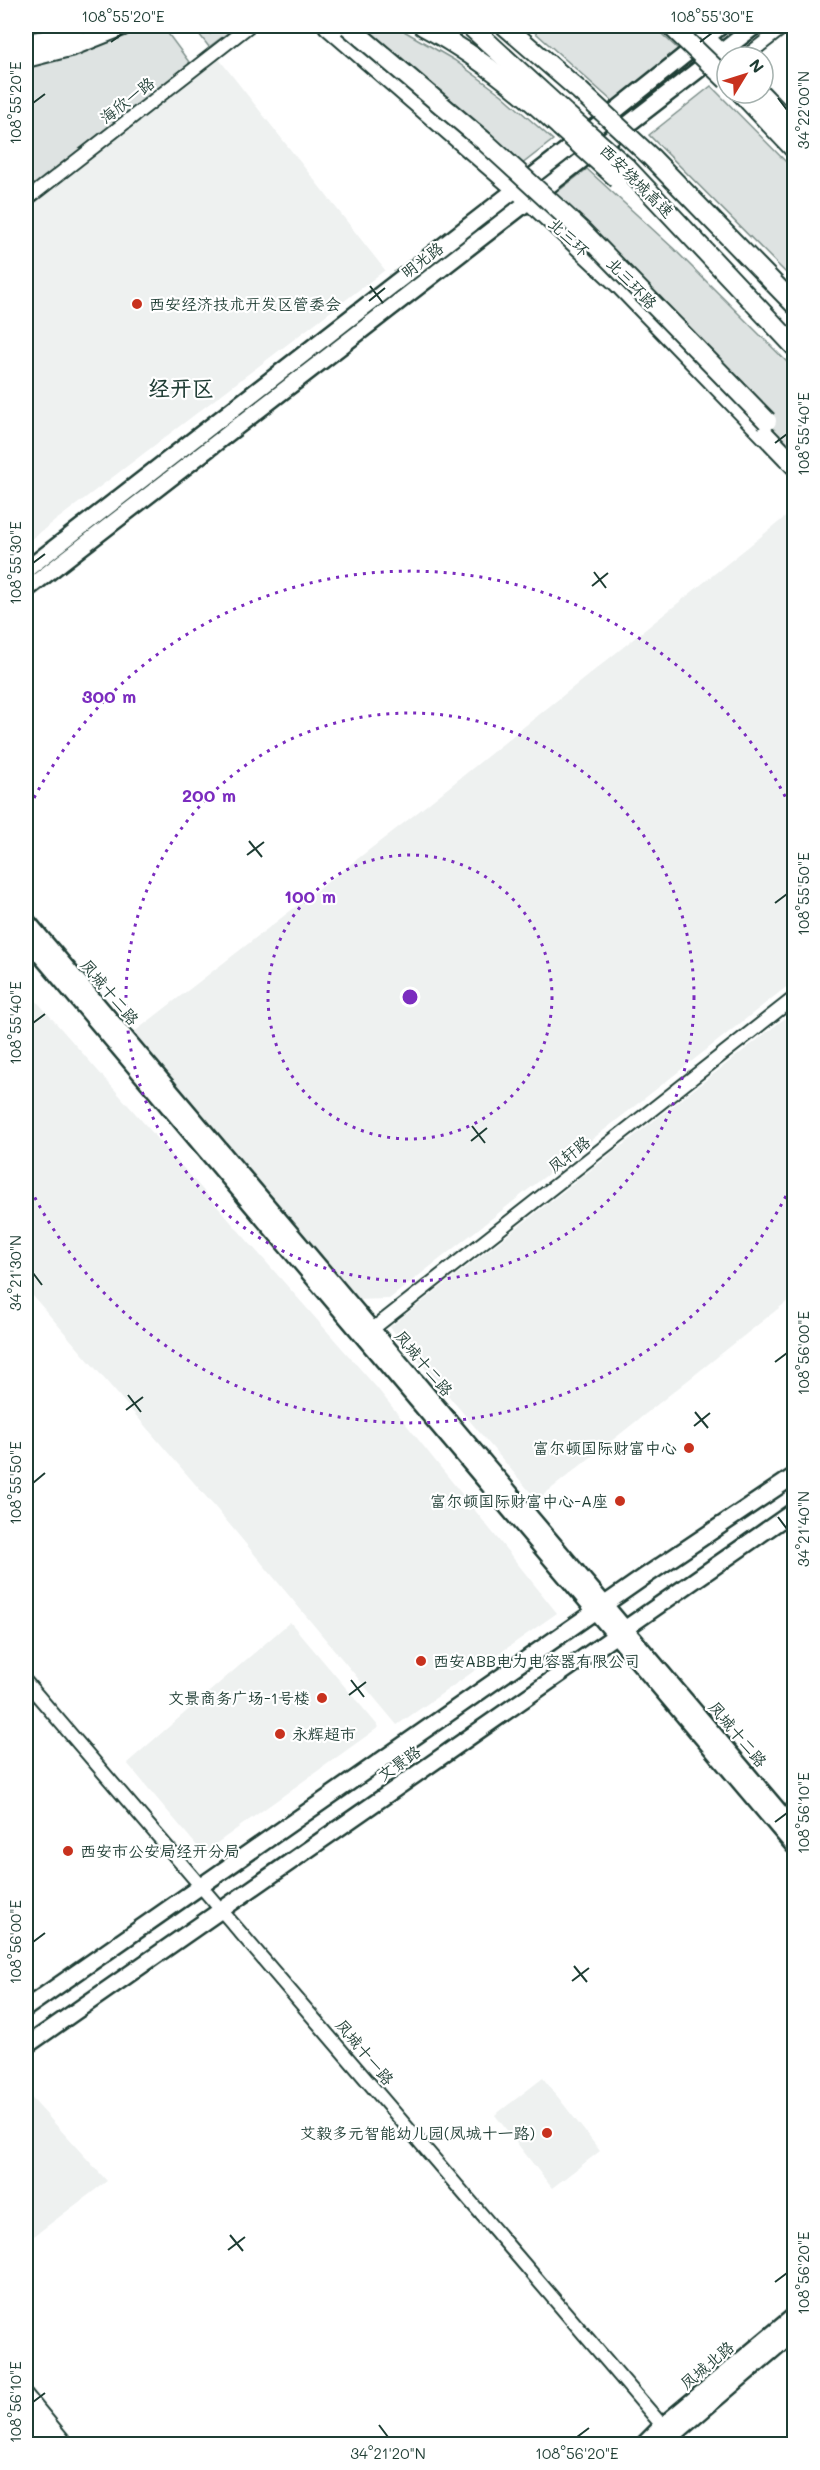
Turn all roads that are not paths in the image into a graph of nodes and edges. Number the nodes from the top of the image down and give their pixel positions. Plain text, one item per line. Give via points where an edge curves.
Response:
1 (77, 26) edge
2 (123, 26) edge
3 (249, 26) edge
4 (327, 26) edge
5 (348, 26) edge
6 (423, 26) edge
7 (470, 26) edge
8 (506, 26) edge
9 (671, 26) edge
10 (755, 26) edge
11 (785, 26) edge
12 (707, 29) edge
13 (26, 43) edge
14 (717, 45) edge
15 (735, 45) edge
16 (760, 45) edge
17 (26, 58) edge
18 (715, 62) edge
19 (715, 68) edge
20 (752, 105) edge
21 (772, 105) edge
22 (563, 120) junction
23 (795, 128) edge
24 (795, 150) edge
25 (523, 194) junction
26 (26, 200) edge
27 (795, 304) edge
28 (795, 346) edge
29 (795, 458) edge
30 (795, 465) edge
31 (26, 570) edge
32 (26, 590) edge
33 (26, 920) edge
34 (26, 938) edge
35 (795, 998) edge
36 (368, 1333) junction
37 (795, 1476) edge
38 (795, 1511) edge
39 (600, 1609) junction
40 (620, 1631) junction
41 (26, 1682) edge
42 (795, 1829) edge
43 (795, 1846) edge
44 (201, 1886) junction
45 (221, 1909) junction
46 (26, 2008) edge
47 (26, 2046) edge
48 (795, 2316) edge
49 (795, 2332) edge
50 (26, 2394) edge
51 (26, 2413) edge
52 (26, 2433) edge
53 (669, 2438) edge
54 (35, 2445) edge
55 (51, 2445) edge
56 (67, 2445) edge
57 (644, 2445) edge

1 - 13 highway via 52,39
2 - 17 highway via 74,46
3 - 26 street, 海欣一路
4 - 25 highway, 北三环
5 - 29 highway, 北三环路, bridge via 484,141 582,231 767,421
6 - 22 highway via 454,42
7 - 22 highway, 西安绕城高速
8 - 27 highway, 西安绕城高速, bridge via 652,159
9 - 19 highway, bridge
10 - 15 main road, 明光路
11 - 16 street
12 - 14 highway
12 - 25 main road, 明光路
18 - 25 main road, 明光路 via 640,117
20 - 24 highway
21 - 23 highway
22 - 28 highway, 西安绕城高速, bridge via 622,173
25 - 30 highway, 北三环 via 620,285
25 - 31 main road, 明光路
25 - 32 main road, 明光路
33 - 36 main road, 凤城十二路
34 - 36 main road, 凤城十二路
35 - 36 street, 凤轩路
36 - 39 main road, 凤城十二路
37 - 39 main road, 文景路
38 - 40 main road, 文景路
39 - 40 main road, 凤城十二路
39 - 44 main road, 文景路
40 - 42 main road, 凤城十二路
40 - 43 main road, 凤城十二路
40 - 45 main road, 文景路
41 - 44 street, 凤城十一路
44 - 45 street, 凤城十一路
44 - 46 main road, 文景路
45 - 47 main road, 文景路
45 - 53 street, 凤城十一路
48 - 53 main road, 凤城北路
49 - 53 main road, 凤城北路
50 - 56 street
51 - 55 main road
52 - 54 main road
53 - 57 main road, 凤城北路

